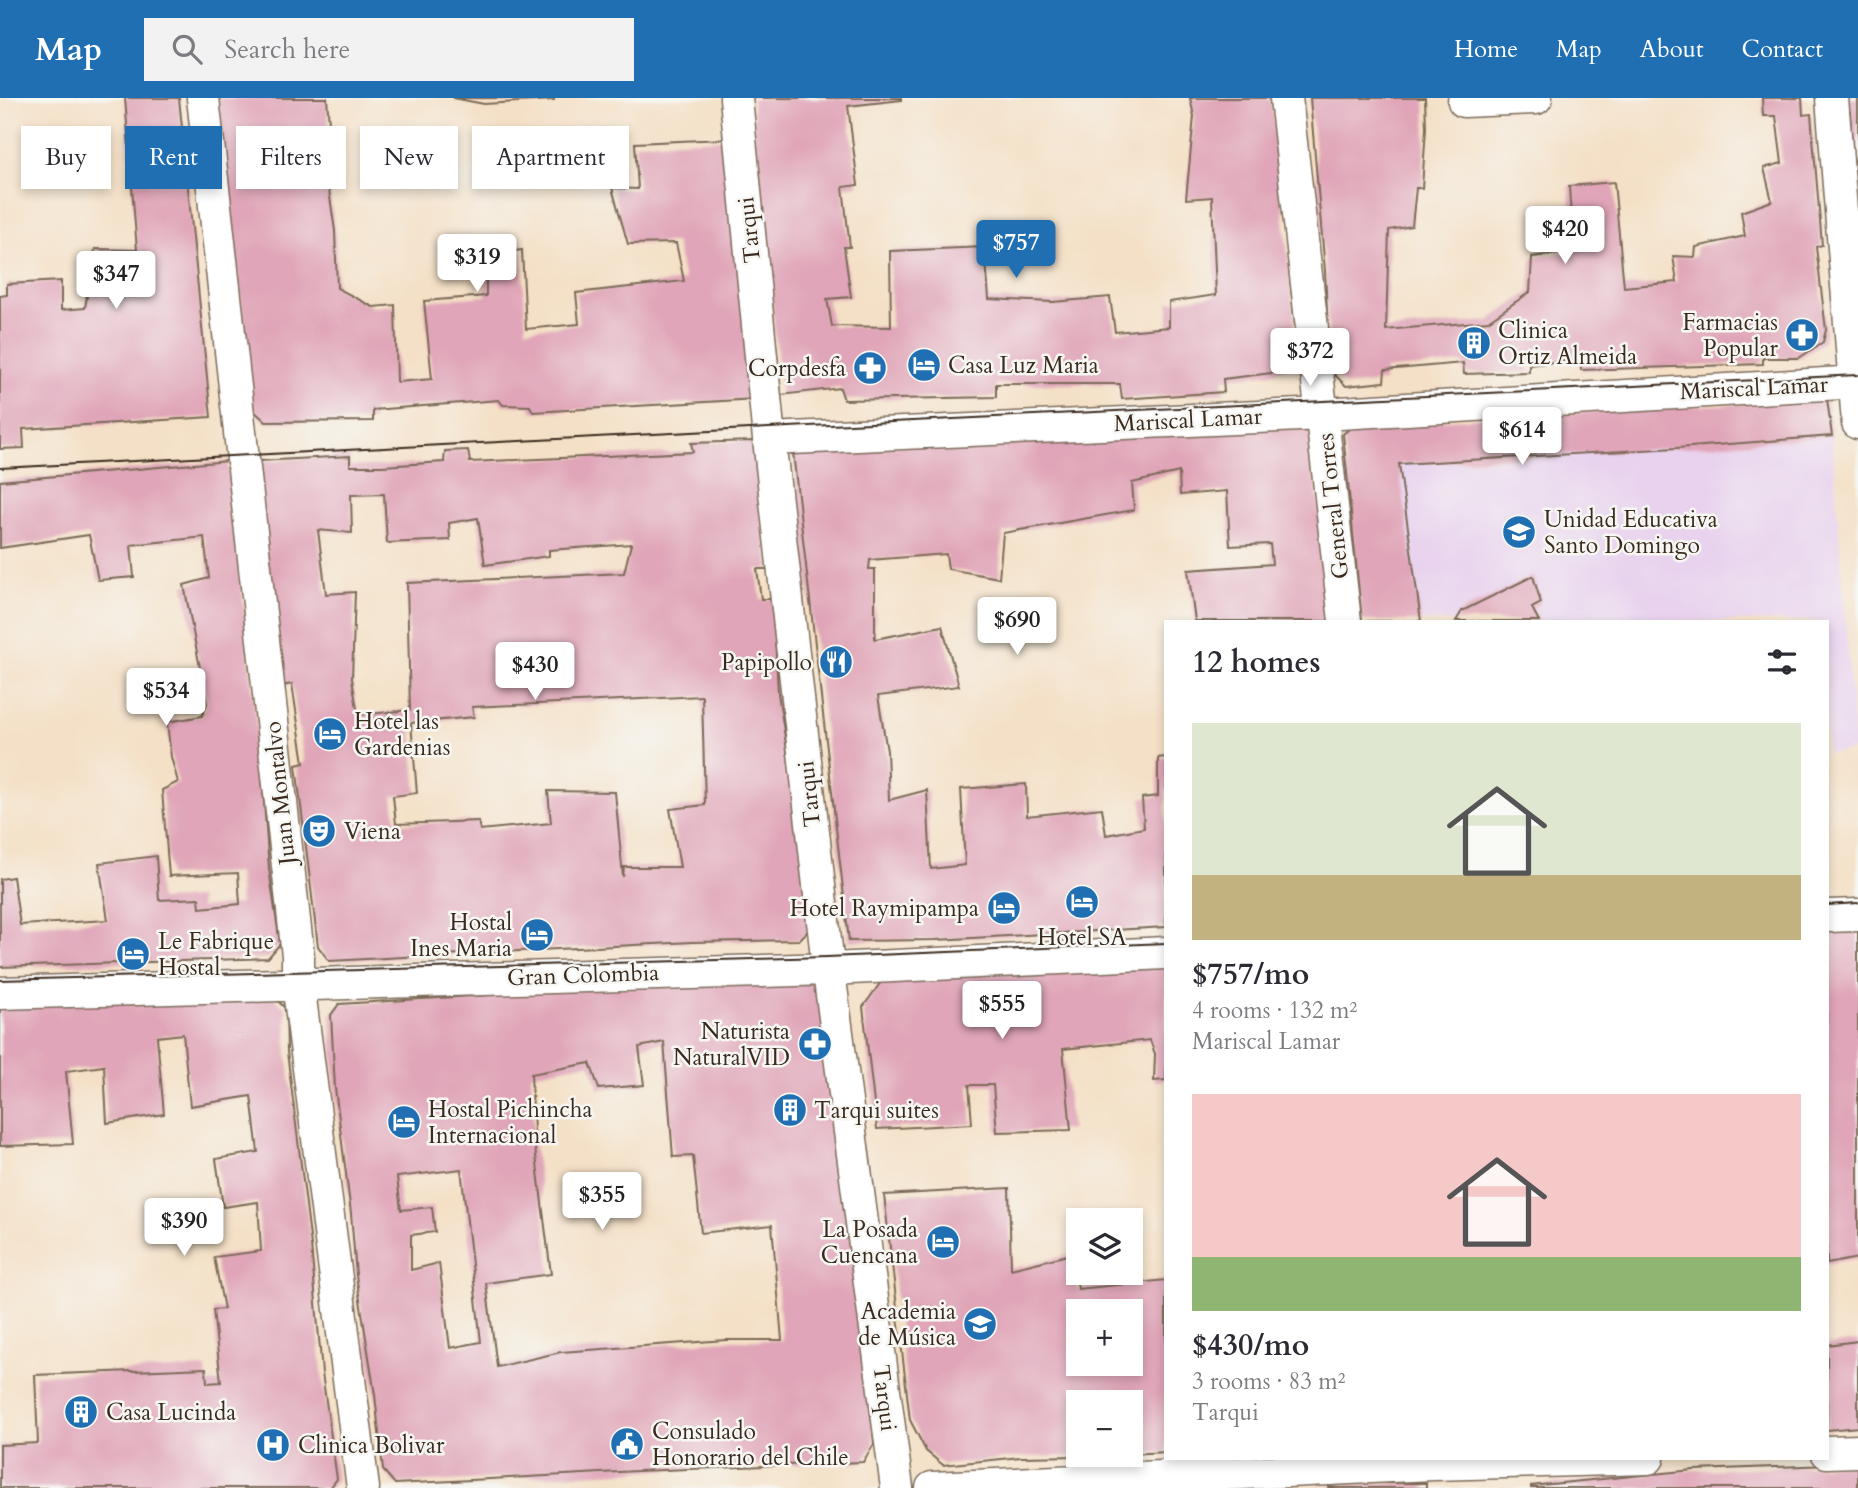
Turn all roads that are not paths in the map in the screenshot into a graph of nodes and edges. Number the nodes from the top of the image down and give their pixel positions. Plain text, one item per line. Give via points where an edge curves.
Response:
1 (204, 98) edge
2 (736, 98) edge
3 (1286, 98) edge
4 (1535, 98) edge
5 (1832, 98) edge
6 (1464, 100) dead end
7 (1856, 382) edge
8 (1323, 414) junction
9 (1858, 423) edge
10 (769, 439) junction
11 (1345, 620) edge
12 (1858, 915) edge
13 (1829, 916) edge
14 (1164, 953) edge
15 (830, 969) junction
16 (298, 983) junction
17 (0, 993) edge
18 (1858, 1451) edge
19 (1829, 1452) edge
20 (1612, 1460) edge
21 (1433, 1470) edge
22 (363, 1488) edge
23 (897, 1488) edge
24 (932, 1488) edge

1 - 16 street, Juan Montalvo
2 - 10 street, Tarqui
3 - 8 street, General Torres
4 - 6 street
5 - 7 street
7 - 8 street, Mariscal Lamar
7 - 9 street
8 - 10 street, Mariscal Lamar
8 - 11 street, General Torres
10 - 15 street, Tarqui
12 - 13 street
14 - 15 street, Gran Colombia
15 - 16 street, Gran Colombia
15 - 23 street, Tarqui
16 - 17 street, Gran Colombia
16 - 22 street, Juan Montalvo
18 - 19 street
20 - 21 street
21 - 24 street

